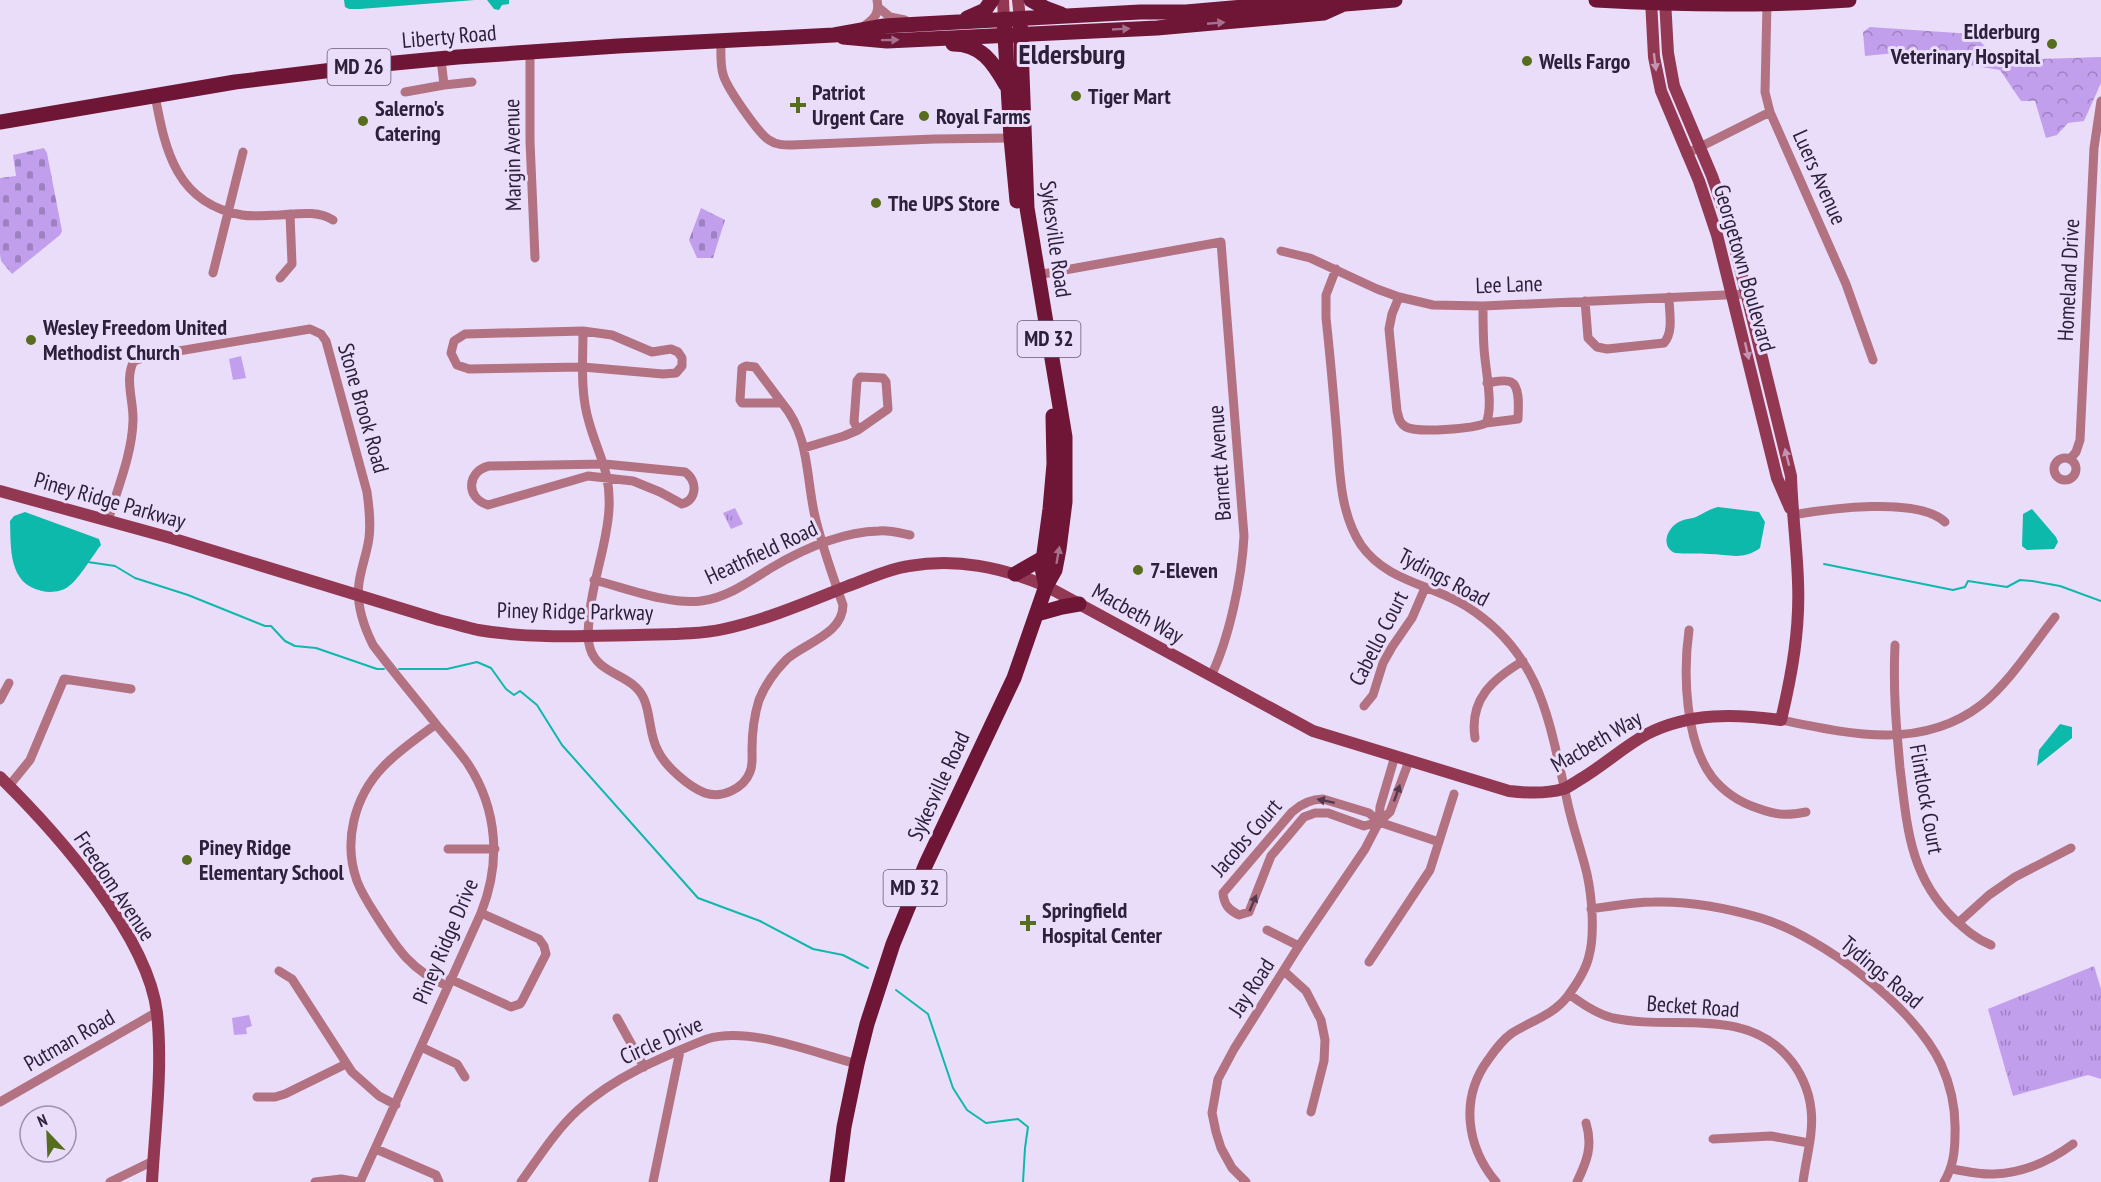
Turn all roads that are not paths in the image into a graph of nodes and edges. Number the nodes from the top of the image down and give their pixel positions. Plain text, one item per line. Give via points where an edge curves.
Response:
1 (992, 0) edge
2 (1003, 0) edge
3 (1018, 0) edge
4 (1031, 0) edge
5 (1395, 0) edge
6 (1596, 0) edge
7 (1849, 0) edge
8 (1658, 2) edge
9 (878, 4) edge
10 (1345, 4) junction
11 (1767, 4) junction
12 (1067, 16) junction
13 (1012, 19) junction
14 (957, 22) junction
15 (861, 29) junction
16 (917, 32) junction
17 (834, 35) junction
18 (1013, 35) junction
19 (721, 41) junction
20 (530, 51) junction
21 (441, 59) junction
22 (472, 82) dead end
23 (444, 86) junction
24 (1008, 90) junction
25 (405, 92) dead end
26 (155, 95) junction
27 (2101, 101) edge
28 (1770, 112) junction
29 (0, 122) edge
30 (1011, 138) junction
31 (1699, 146) junction
32 (243, 153) dead end
33 (1686, 154) junction
34 (228, 212) junction
35 (291, 214) junction
36 (333, 220) dead end
37 (1281, 251) dead end
38 (535, 258) dead end
39 (1335, 269) junction
40 (213, 273) dead end
41 (1036, 275) junction
42 (280, 278) dead end
43 (1733, 294) junction
44 (1747, 294) junction
45 (1399, 297) junction
46 (1669, 297) junction
47 (1585, 301) junction
48 (1483, 306) junction
49 (583, 332) junction
50 (1874, 360) dead end
51 (583, 367) junction
52 (1487, 383) junction
53 (782, 403) junction
54 (1486, 423) junction
55 (858, 430) junction
56 (804, 448) junction
57 (2070, 459) dead end
58 (605, 464) junction
59 (608, 478) junction
60 (0, 491) edge
61 (1792, 515) junction
62 (108, 521) junction
63 (1945, 522) dead end
64 (910, 535) dead end
65 (822, 544) junction
66 (1043, 558) junction
67 (1015, 574) junction
68 (594, 580) junction
69 (1046, 586) junction
70 (1425, 588) junction
71 (838, 591) junction
72 (360, 597) junction
73 (1079, 604) junction
74 (1037, 614) junction
75 (2055, 617) dead end
76 (1689, 630) dead end
77 (588, 636) junction
78 (1895, 645) dead end
79 (1523, 661) junction
80 (1211, 676) junction
81 (9, 682) dead end
82 (131, 689) dead end
83 (0, 700) edge
84 (1364, 706) dead end
85 (1692, 719) junction
86 (1781, 720) junction
87 (436, 724) junction
88 (1896, 736) junction
89 (1475, 738) dead end
90 (1395, 756) junction
91 (1409, 761) junction
92 (0, 777) edge
93 (9, 786) junction
94 (1564, 789) junction
95 (1454, 794) dead end
96 (1806, 812) dead end
97 (1379, 822) junction
98 (1439, 842) junction
99 (448, 849) dead end
100 (495, 849) junction
101 (2071, 849) dead end
102 (1591, 909) junction
103 (481, 913) junction
104 (1958, 923) junction
105 (1267, 930) dead end
106 (1991, 945) dead end
107 (1299, 946) junction
108 (1369, 962) dead end
109 (279, 970) dead end
110 (1285, 972) junction
111 (449, 983) junction
112 (1569, 994) junction
113 (157, 1012) junction
114 (617, 1018) dead end
115 (421, 1047) junction
116 (680, 1051) junction
117 (346, 1064) junction
118 (857, 1065) junction
119 (644, 1067) junction
120 (465, 1077) dead end
121 (258, 1097) dead end
122 (0, 1101) edge
123 (396, 1105) junction
124 (1311, 1112) dead end
125 (1586, 1123) dead end
126 (1713, 1139) dead end
127 (1809, 1143) junction
128 (2073, 1144) dead end
129 (376, 1149) junction
130 (153, 1161) junction
131 (1952, 1168) junction
132 (110, 1182) edge
133 (152, 1182) edge
134 (315, 1182) edge
135 (359, 1182) edge
136 (439, 1182) edge
137 (521, 1182) edge
138 (653, 1182) edge
139 (837, 1182) edge
140 (1246, 1182) edge
141 (1496, 1182) edge
142 (1577, 1182) edge
143 (1803, 1182) edge
144 (1944, 1182) edge

1 - 14 main road via 985,10
2 - 13 street, Sykesville Road / MD 32
3 - 13 street, Sykesville Road / MD 32
4 - 12 main road
5 - 10 main road, Liberty Road / MD 26
6 - 8 main road
7 - 11 main road
8 - 11 main road
8 - 31 street, Georgetown Boulevard via 1672,78
8 -> 33 street, Georgetown Boulevard via 1656,74
9 - 15 street via 873,20
9 - 16 street via 890,17
10 - 12 main road, Liberty Road / MD 26 via 1323,0 1186,12
18 -> 10 main road, Liberty Road / MD 26 via 1324,13
11 - 28 street, Luers Avenue via 1765,92
12 - 13 main road, Liberty Road / MD 26
13 - 14 main road, Liberty Road / MD 26
13 - 18 main road, Sykesville Road / MD 32
14 - 16 main road, Liberty Road / MD 26
15 - 16 main road, Liberty Road / MD 26
15 - 17 main road, Liberty Road / MD 26
17 -> 16 main road, Liberty Road / MD 26 via 862,40
16 - 18 main road, Liberty Road / MD 26
16 - 24 main road via 935,45 964,44 981,51 995,65
17 - 19 main road, Liberty Road / MD 26
18 - 24 main road, Sykesville Road / MD 32
18 - 41 main road, Sykesville Road / MD 32
19 - 20 main road, Liberty Road / MD 26
19 - 30 street via 726,83 759,131 777,144
20 - 21 main road, Liberty Road / MD 26
20 - 38 street, Margin Avenue
21 - 23 street
21 - 26 main road, Liberty Road / MD 26
22 - 23 street
23 - 25 street
24 - 30 main road, Sykesville Road / MD 32
26 - 29 main road, Liberty Road / MD 26
26 - 34 street via 162,137 183,182 201,198
27 - 57 street, Homeland Drive via 2094,148 2080,440
28 - 31 street
28 - 50 street, Luers Avenue via 1846,284
30 - 66 main road, Sykesville Road / MD 32 via 1022,239 1054,427 1054,473
31 - 33 street
31 - 44 street, Georgetown Boulevard via 1722,203
32 - 34 street
33 - 43 street, Georgetown Boulevard via 1709,207
34 - 35 street
34 - 40 street
35 - 36 street via 321,214
35 - 42 street via 291,264
37 - 39 street, Lee Lane
39 - 45 street, Lee Lane
39 - 70 street, Tydings Road via 1326,303 1347,513 1361,545 1376,561 1389,572
69 -> 41 main road, Sykesville Road / MD 32 via 1055,570 1059,549 1066,451 1061,401
41 - 80 street, Barnett Avenue via 1221,242 1244,536 1236,594 1221,657
43 - 44 street, Lee Lane
43 - 46 street, Lee Lane
43 -> 61 street, Georgetown Boulevard via 1777,478
61 -> 44 street, Georgetown Boulevard via 1791,476
45 - 48 street, Lee Lane via 1433,304
45 - 54 street via 1389,329 1399,421 1413,430
46 - 47 street, Lee Lane
46 - 47 street via 1670,331 1664,343 1607,349 1597,347 1588,338
47 - 48 street, Lee Lane
48 - 52 street
49 - 51 street
49 - 51 street via 612,335 652,352 671,349 678,352 683,362 679,370 671,373
49 - 51 street via 465,334 454,340 451,349 457,365 469,369
51 - 58 street via 588,421
52 - 54 street
52 - 54 street via 1514,384 1518,420
53 - 53 street via 754,367 742,368 742,403
53 - 56 street
55 - 55 street via 854,423 857,381 860,377 883,378 888,409
55 - 56 street
56 - 65 street
58 - 59 street
58 - 59 street via 685,472 690,475 694,491 690,500 682,504 633,481
58 - 59 street via 489,466 477,471 471,486 475,497 488,505 579,478
59 - 68 street via 607,525
60 - 62 street, Piney Ridge Parkway
61 - 63 street via 1831,508 1893,508 1929,512
61 - 86 street, Georgetown Boulevard via 1798,614
62 - 72 street, Piney Ridge Parkway
62 - 72 street, Stone Brook Road via 131,445 134,420 130,374 134,361 310,329 326,341 367,492 369,537 358,585
64 - 65 street, Heathfield Road via 867,532
65 - 68 street, Heathfield Road via 793,556 740,588 703,601 672,600
65 - 71 street
66 - 67 main road
66 - 69 main road, Sykesville Road / MD 32
67 - 69 street, Piney Ridge Parkway
67 - 71 street, Piney Ridge Parkway via 973,564 935,563 885,572
68 - 77 street
69 - 73 street, Macbeth Way
69 - 74 main road, Sykesville Road / MD 32
70 - 79 street, Tydings Road via 1479,615 1497,629
70 - 84 street, Cabello Court
71 - 77 street, Piney Ridge Parkway via 723,629
71 - 77 street via 843,605 839,621 788,659 766,686 756,712 750,772 739,787 721,794 704,793 668,765 653,741 641,693 597,662
72 - 77 street, Piney Ridge Parkway via 479,630
72 - 87 street, Piney Ridge Drive via 362,618 373,645
73 - 74 main road
73 - 80 street, Macbeth Way
74 - 118 main road, Sykesville Road / MD 32 via 1006,696 909,903 881,980
75 - 88 street, Macbeth Way via 1982,704 1946,724
76 - 85 street via 1686,669
78 - 88 street, Flintlock Court
79 - 89 street via 1486,688 1474,719
79 - 94 street, Tydings Road via 1545,708
80 - 90 street, Macbeth Way via 1313,731
81 - 83 street
82 - 93 street via 63,679 30,760
85 - 86 street, Macbeth Way via 1746,715
85 - 94 street, Macbeth Way via 1649,733
85 - 96 street via 1706,767 1733,797 1782,816
86 - 88 street, Macbeth Way via 1833,731
87 - 100 street, Piney Ridge Drive via 477,782 492,822
87 - 111 street via 389,761 367,787 354,818 351,849 361,891 391,940 412,966 432,979
88 - 104 street, Flintlock Court via 1916,862 1942,907
90 - 91 street, Macbeth Way
90 - 97 street, Jay Road
91 - 94 street, Macbeth Way via 1509,791
97 -> 91 street, Jay Road via 1390,812
92 - 93 street, Freedom Avenue
93 - 113 street, Freedom Avenue via 50,829 118,919 146,972
94 - 102 street, Tydings Road via 1587,874
95 - 98 street
97 -> 97 street, Jacobs Court via 1369,813 1323,799 1301,804 1223,893 1223,901 1239,915 1250,912 1271,856 1304,817 1328,813 1364,826
97 - 98 street
97 - 107 street, Jay Road
98 - 108 street via 1430,870
99 - 100 street
100 - 103 street, Piney Ridge Drive via 493,877
101 - 104 street via 2015,877
102 - 112 street, Tydings Road via 1589,957
102 - 131 street, Tydings Road via 1655,902 1729,909 1764,919 1841,957 1911,1021 1928,1040 1941,1064 1956,1119
103 - 111 street, Piney Ridge Drive
103 - 111 street via 539,939 546,954 516,1006
104 - 106 street, Flintlock Court via 1969,934
105 - 107 street
107 - 110 street, Jay Road
109 - 117 street via 292,979
110 - 124 street via 1306,991 1321,1020 1325,1040 1324,1061
110 - 140 street, Jay Road via 1234,1049 1214,1096 1212,1113 1221,1148
111 - 115 street, Piney Ridge Drive
112 - 127 street, Becket Road via 1612,1018 1724,1024 1766,1038 1789,1058 1805,1083 1811,1109
112 - 141 street, Tydings Road via 1557,1008 1499,1044 1479,1072 1469,1120 1480,1159
113 - 122 street, Putman Road
113 - 130 street, Freedom Avenue
114 - 119 street
115 - 120 street via 457,1064
115 - 123 street, Piney Ridge Drive
116 - 118 street, Circle Drive via 717,1036 753,1037
116 - 119 street, Circle Drive
116 - 138 street
117 - 121 street via 285,1094
117 - 123 street via 366,1086
118 - 139 main road, Sykesville Road / MD 32
119 - 137 street, Circle Drive via 615,1082 576,1112
123 - 129 street, Piney Ridge Drive
125 - 142 street via 1590,1136 1588,1157
126 - 127 street via 1771,1136
127 - 143 street, Becket Road
128 - 131 street via 2046,1161 2011,1172 1994,1174
129 - 135 street, Piney Ridge Drive
129 - 136 street via 436,1175
130 - 132 street
130 - 133 street, Freedom Avenue
131 - 144 street, Tydings Road
134 - 135 street

